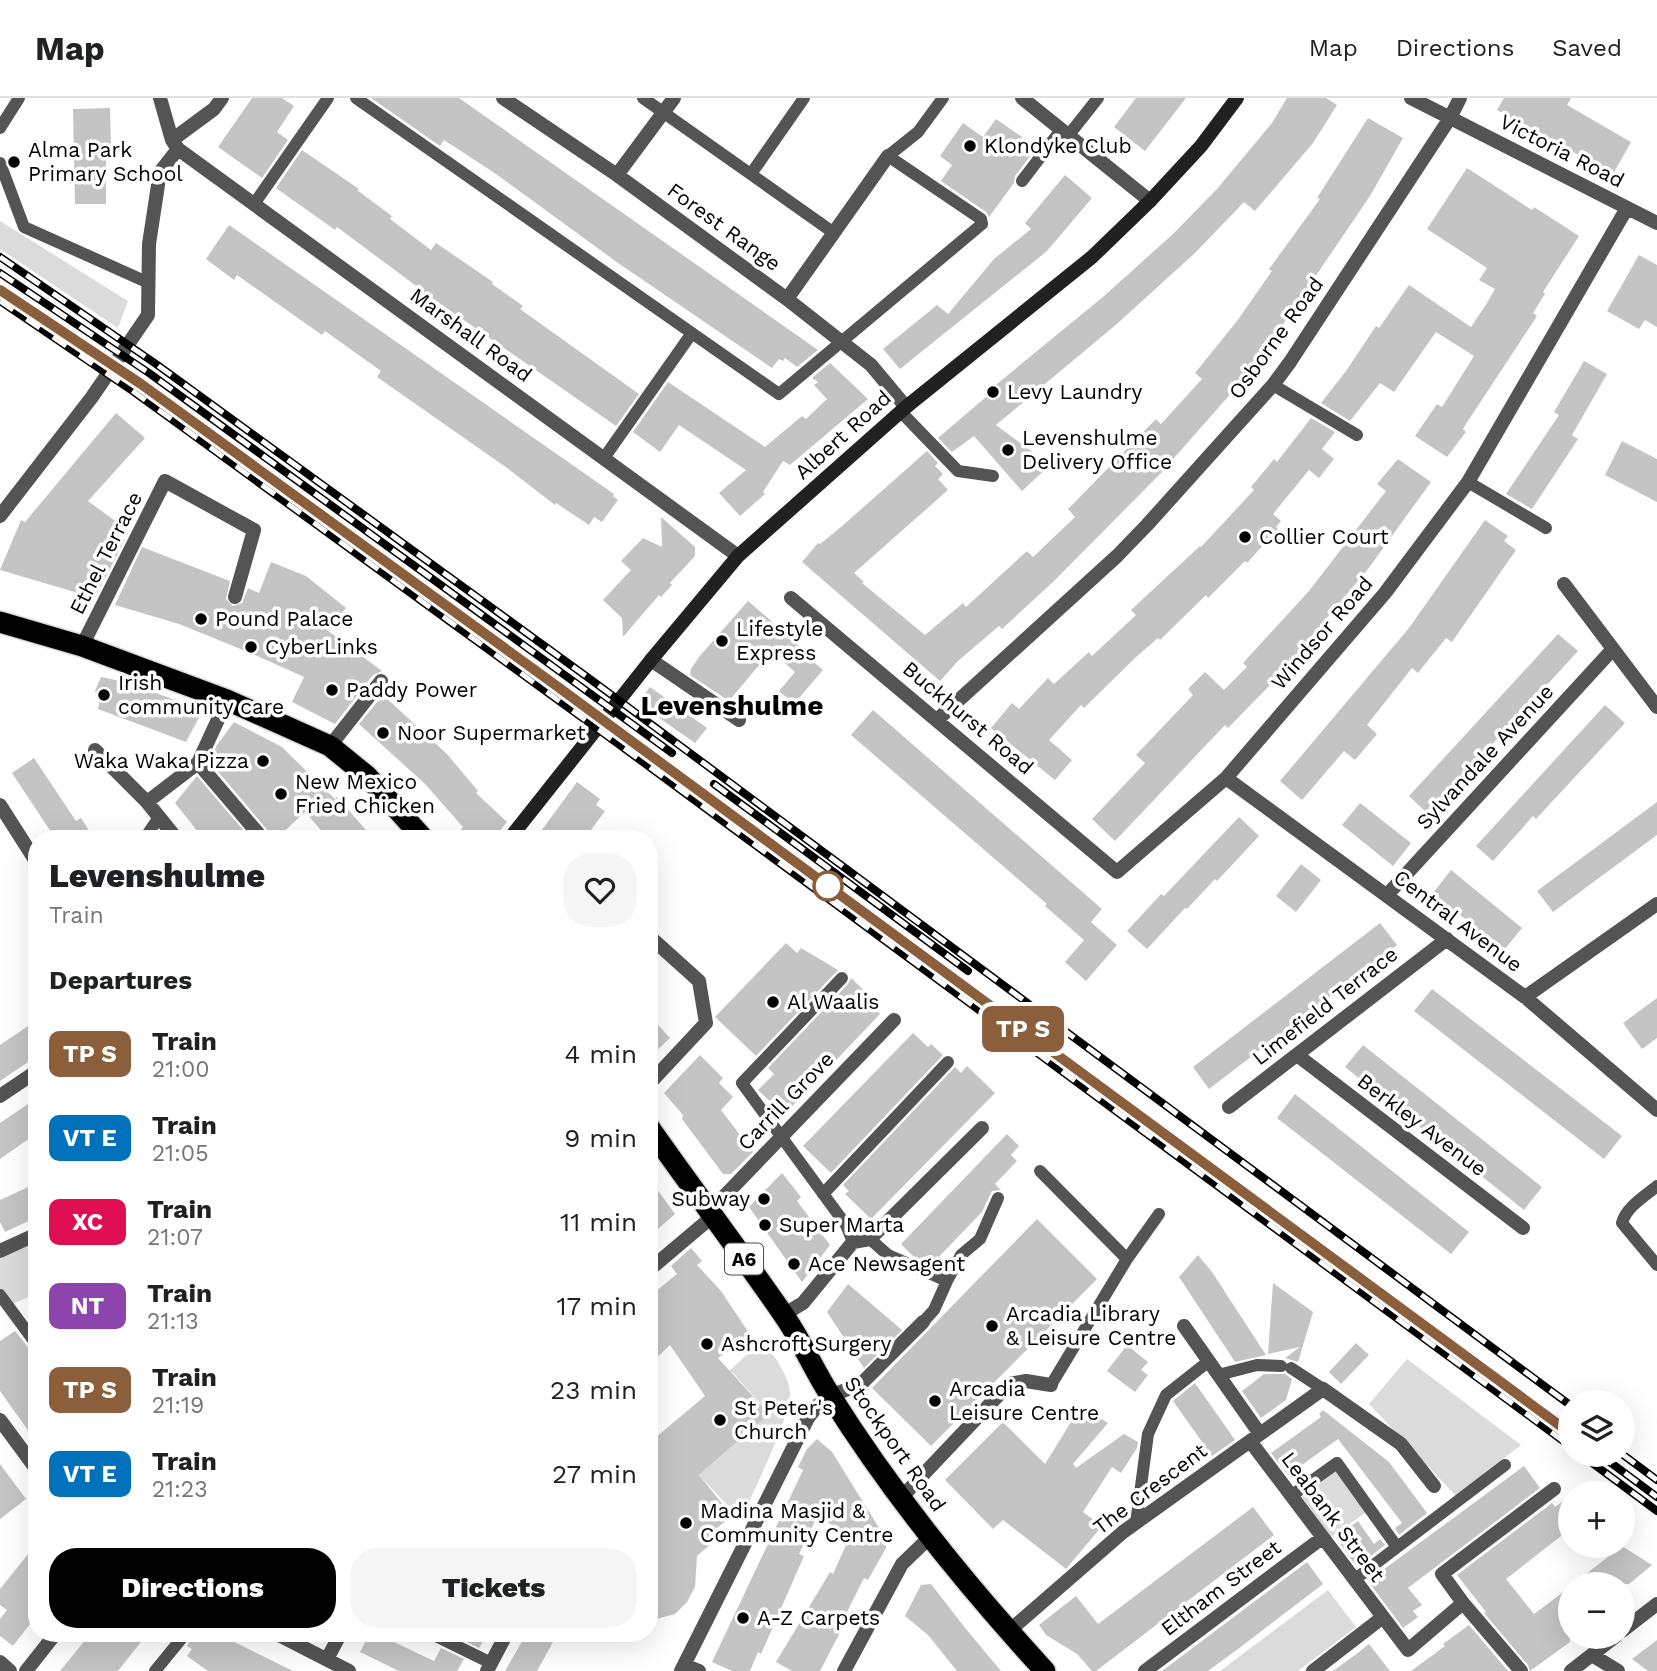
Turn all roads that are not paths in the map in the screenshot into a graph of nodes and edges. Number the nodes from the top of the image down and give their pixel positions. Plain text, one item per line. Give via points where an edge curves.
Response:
1 (19, 98) edge
2 (160, 98) edge
3 (222, 98) edge
4 (328, 98) edge
5 (356, 98) edge
6 (503, 98) edge
7 (643, 98) edge
8 (674, 98) edge
9 (804, 98) edge
10 (943, 98) edge
11 (1022, 98) edge
12 (1098, 98) edge
13 (1237, 98) edge
14 (1411, 98) edge
15 (1460, 98) edge
16 (663, 112) junction
17 (1450, 118) junction
18 (0, 128) edge
19 (1065, 133) junction
20 (175, 144) junction
21 (888, 156) junction
22 (0, 163) edge
23 (751, 174) junction
24 (617, 175) junction
25 (1022, 181) dead end
26 (1150, 201) junction
27 (254, 204) junction
28 (1627, 208) junction
29 (1657, 223) edge
30 (834, 233) junction
31 (149, 283) junction
32 (787, 299) junction
33 (692, 333) junction
34 (841, 342) junction
35 (1273, 385) junction
36 (903, 410) junction
37 (1357, 435) dead end
38 (604, 458) junction
39 (993, 476) dead end
40 (1468, 482) junction
41 (0, 516) edge
42 (1546, 528) dead end
43 (738, 556) junction
44 (1563, 584) dead end
45 (235, 597) dead end
46 (791, 598) dead end
47 (1, 626) edge
48 (82, 646) junction
49 (1613, 649) junction
50 (651, 660) junction
51 (381, 681) dead end
52 (227, 700) junction
53 (1657, 707) edge
54 (938, 719) junction
55 (739, 720) dead end
56 (330, 746) junction
57 (96, 750) dead end
58 (198, 763) junction
59 (1226, 778) junction
60 (148, 802) junction
61 (0, 805) edge
62 (159, 817) junction
63 (150, 830) edge
64 (170, 830) edge
65 (255, 830) edge
66 (417, 830) edge
67 (516, 830) edge
68 (28, 849) edge
69 (1117, 872) joint
70 (1387, 895) junction
71 (1657, 904) edge
72 (1447, 939) junction
73 (658, 944) edge
74 (842, 978) dead end
75 (1525, 997) junction
76 (894, 1020) dead end
77 (1297, 1055) junction
78 (948, 1062) dead end
79 (658, 1074) edge
80 (28, 1077) edge
81 (0, 1096) edge
82 (1229, 1107) dead end
83 (1657, 1110) edge
84 (982, 1128) dead end
85 (781, 1137) junction
86 (658, 1140) edge
87 (1040, 1171) dead end
88 (1657, 1186) edge
89 (823, 1194) junction
90 (998, 1198) dead end
91 (711, 1214) junction
92 (1159, 1214) dead end
93 (1522, 1228) dead end
94 (28, 1238) edge
95 (870, 1239) junction
96 (853, 1242) junction
97 (0, 1251) edge
98 (1127, 1259) junction
99 (658, 1262) edge
100 (1657, 1265) edge
101 (947, 1281) junction
102 (0, 1294) edge
103 (783, 1315) junction
104 (923, 1322) joint
105 (1184, 1326) dead end
106 (28, 1333) edge
107 (1209, 1361) junction
108 (1218, 1375) junction
109 (1051, 1385) joint
110 (1323, 1389) junction
111 (830, 1396) junction
112 (0, 1420) edge
113 (1255, 1438) junction
114 (28, 1457) edge
115 (1505, 1465) dead end
116 (1434, 1486) dead end
117 (1554, 1489) dead end
118 (1291, 1496) junction
119 (901, 1499) junction
120 (1136, 1523) junction
121 (930, 1537) junction
122 (1322, 1538) junction
123 (1397, 1547) junction
124 (1354, 1580) junction
125 (1463, 1603) junction
126 (1657, 1604) edge
127 (1383, 1618) junction
128 (1635, 1621) edge
129 (1009, 1631) junction
130 (49, 1642) edge
131 (180, 1642) edge
132 (293, 1642) edge
133 (336, 1642) edge
134 (446, 1642) edge
135 (502, 1642) edge
136 (1600, 1649) edge
137 (1592, 1655) junction
138 (327, 1659) junction
139 (0, 1662) edge
140 (489, 1667) edge
141 (682, 1668) edge
142 (160, 1669) edge
143 (10, 1671) edge
144 (26, 1671) edge
145 (349, 1671) edge
146 (699, 1671) edge
147 (844, 1671) edge
148 (1045, 1671) edge
149 (1145, 1671) edge
150 (1313, 1671) edge
151 (1521, 1671) edge
152 (1571, 1671) edge
153 (1618, 1671) edge

1 - 18 lane
2 - 20 street
3 - 20 street
4 - 27 lane
5 - 33 lane
6 - 24 street, Forest Range
7 - 16 lane
8 - 16 street
9 - 23 lane
10 - 21 lane via 918,132
11 - 19 street
12 - 19 lane
13 - 26 main road, Albert Road
14 - 17 street, Victoria Road
15 - 17 street, Osborne Road
16 - 23 lane
16 - 24 street
17 - 28 street, Victoria Road
17 - 35 street, Osborne Road
19 - 25 lane
19 - 26 street
20 - 27 street, Marshall Road
20 - 31 street via 160,172 149,244
21 - 30 street
21 - 34 lane via 982,224
22 - 31 lane via 24,227
23 - 30 lane
24 - 32 street, Forest Range
26 - 36 main road, Albert Road via 1092,257
27 - 38 street, Marshall Road
28 - 29 street, Victoria Road
28 - 40 street, Windsor Road
30 - 32 street
31 - 41 street via 148,314 92,397
32 - 34 street, Forest Range
33 - 34 lane via 779,394
33 - 38 lane
34 - 36 street, Forest Range via 871,365
35 - 37 lane
35 - 54 street, Osborne Road via 1117,556
36 - 39 lane via 958,471
36 - 43 main road, Albert Road
38 - 43 street, Marshall Road
40 - 42 lane
40 - 59 street, Windsor Road via 1385,593
43 - 50 main road, Albert Road
44 - 49 street
45 - 48 street, Ethel Terrace via 254,530 165,481
46 - 54 street, Buckhurst Road
47 - 48 highway
48 - 52 highway
49 - 53 street
49 - 70 street, Sylvandale Avenue
50 - 55 street
50 - 67 main road, Albert Road
51 - 56 street
52 - 56 highway
52 - 58 street
54 - 69 street, Buckhurst Road
56 - 66 highway via 367,776
57 - 60 street
58 - 60 street
58 - 65 street
59 - 69 street, Windsor Road
59 - 70 street, Central Avenue
60 - 62 street
61 - 68 street
62 - 63 lane
62 - 64 street
70 - 72 street, Central Avenue
71 - 75 street
72 - 75 street, Central Avenue
72 - 77 street, Limefield Terrace
73 - 79 street via 699,981 706,1023
74 - 85 lane via 742,1083
75 - 83 street, Central Avenue
76 - 85 street, Carrill Grove
77 - 82 street, Limefield Terrace
77 - 93 street, Berkley Avenue
78 - 89 lane
80 - 81 street
84 - 95 street
85 - 89 lane
85 - 91 street, Carrill Grove
86 - 91 highway, Stockport Road / A6
87 - 98 lane
88 - 100 lane via 1631,1208 1622,1223
89 - 96 lane
90 - 101 lane via 980,1239 961,1255
91 - 99 street, Carrill Grove
91 - 103 highway, Stockport Road / A6
92 - 98 lane
94 - 97 street
95 - 96 street
95 - 101 lane via 888,1255
96 - 103 street via 803,1303
98 - 109 lane
101 - 104 lane
102 - 106 lane
103 - 111 highway, Stockport Road / A6
104 - 111 street via 861,1384
105 - 107 street, Leabank Street
107 - 108 street, Leabank Street
107 - 120 lane via 1166,1395 1148,1434
108 - 110 lane via 1257,1365 1286,1367
108 - 113 street, Leabank Street
109 - 119 street via 1009,1384
110 - 113 street, The Crescent
110 - 116 street via 1401,1444
111 - 119 highway, Stockport Road / A6
111 - 141 street via 801,1428
112 - 114 street
113 - 118 street, Leabank Street
113 - 120 street, The Crescent
115 - 123 lane
117 - 125 street via 1442,1574
118 - 122 street, Leabank Street
118 - 123 lane via 1337,1463
119 - 121 highway, Stockport Road / A6
120 - 129 street, The Crescent
121 - 129 highway, Stockport Road / A6
121 - 147 street via 902,1564
122 - 124 street, Leabank Street
122 - 149 street, Eltham Street
123 - 124 lane
124 - 127 street, Leabank Street
125 - 127 street, Leabank Street via 1408,1650
125 - 151 street
126 - 128 street
127 - 150 street
129 - 148 highway, Stockport Road / A6
130 - 144 street
131 - 142 lane
132 - 138 street
133 - 138 street
134 - 140 lane
135 - 140 street
136 - 137 street
137 - 152 street
137 - 153 street
138 - 145 street
139 - 143 street
141 - 146 street

